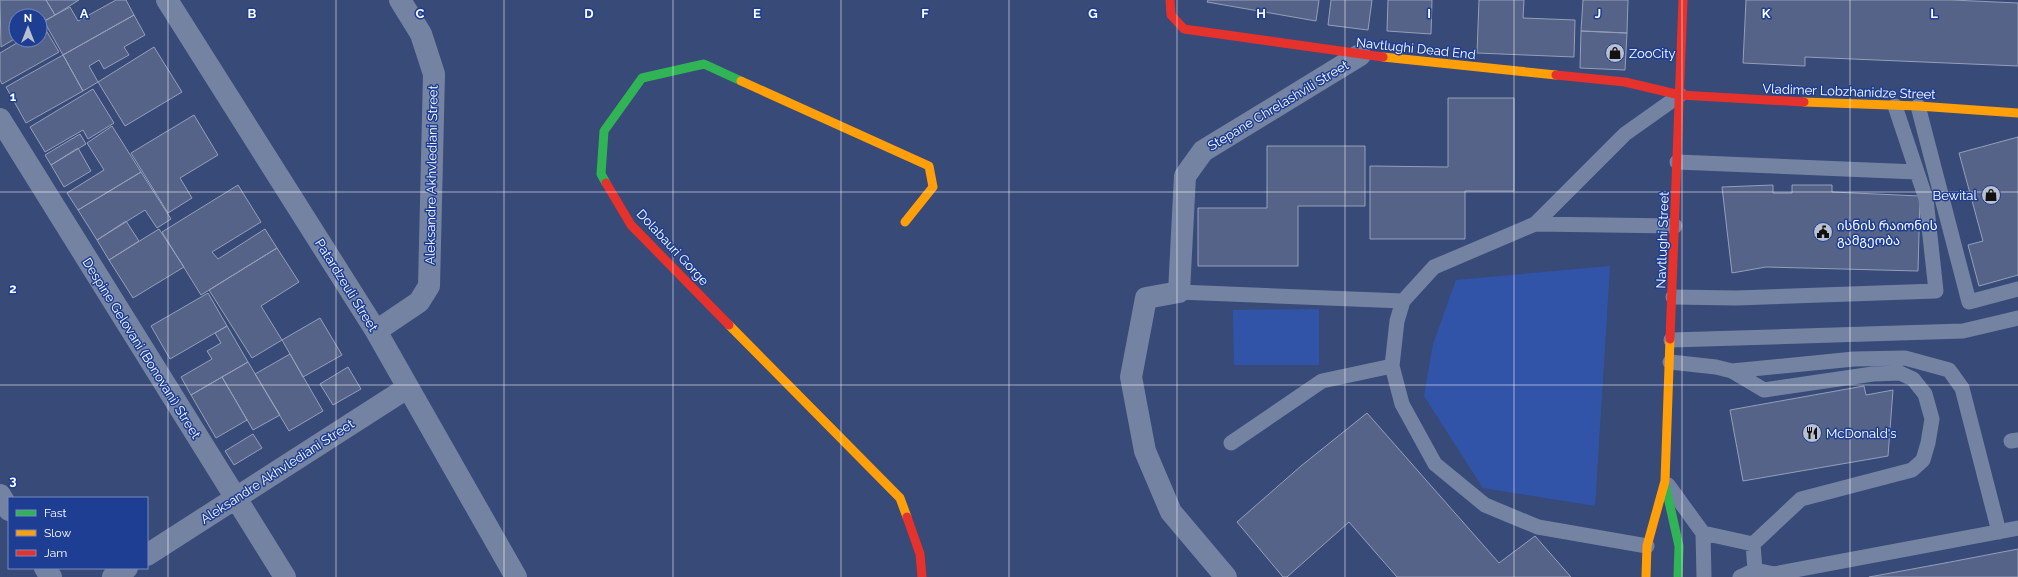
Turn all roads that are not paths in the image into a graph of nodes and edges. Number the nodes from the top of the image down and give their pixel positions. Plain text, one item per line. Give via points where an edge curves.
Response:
1 (167, 0) edge
2 (400, 0) edge
3 (1170, 0) edge
4 (1683, 0) edge
5 (1360, 55) junction
6 (1680, 95) junction
7 (1895, 106) junction
8 (1918, 106) junction
9 (2018, 112) edge
10 (0, 119) edge
11 (1678, 162) junction
12 (1917, 172) junction
13 (905, 222) dead end
14 (1535, 224) junction
15 (1675, 226) junction
16 (2018, 288) edge
17 (1179, 292) junction
18 (1673, 297) junction
19 (1403, 301) junction
20 (2018, 318) edge
21 (376, 331) junction
22 (1671, 340) junction
23 (1670, 362) junction
24 (1392, 366) junction
25 (1732, 372) junction
26 (407, 388) junction
27 (1231, 443) dead end
28 (1665, 481) junction
29 (0, 495) edge
30 (236, 498) junction
31 (8, 508) edge
32 (2018, 528) edge
33 (1999, 532) junction
34 (1703, 533) junction
35 (1753, 544) junction
36 (1647, 546) junction
37 (148, 554) edge
38 (125, 569) edge
39 (1753, 573) edge
40 (113, 577) edge
41 (285, 577) edge
42 (516, 577) edge
43 (922, 577) edge
44 (1226, 577) edge
45 (1646, 577) edge
46 (1678, 577) edge
47 (1704, 577) edge
48 (1740, 577) edge

1 - 21 street, Patardzeuli Street
2 - 21 street, Aleksandre Akhvlediani Street via 421,34 434,74 428,286 419,302
3 - 5 street, Navtlughi Dead End via 1171,15 1184,29
4 - 6 street, Navtlughi Street
5 - 6 street, Navtlughi Dead End via 1625,82
5 - 17 street, Stepane Chrelashvili Street via 1238,127 1203,151 1185,176
6 - 7 street, Vladimer Lobzhanidze Street via 1734,100
6 - 11 street, Navtlughi Street
6 - 14 lane via 1625,134
7 - 8 street, Vladimer Lobzhanidze Street
7 - 12 lane
8 - 9 street, Vladimer Lobzhanidze Street
8 - 16 lane via 1970,302
10 - 30 street, Despine Gelovani (Bonovani) Street
11 - 12 lane
11 - 15 street, Navtlughi Street
12 - 18 lane via 1926,199 1936,291 1736,298
13 - 43 street, Dolabauri Gorge via 934,188 929,166 704,64 642,78 604,131 601,174 631,225 900,498 920,554
14 - 15 lane
14 - 19 lane via 1434,267
15 - 18 street, Navtlughi Street
17 - 19 lane
17 - 44 street via 1146,298 1131,377 1145,451 1171,512
18 - 22 street, Navtlughi Street
19 - 24 lane via 1397,321
20 - 22 lane via 1963,331
21 - 26 street, Patardzeuli Street
22 - 23 street, Navtlughi Street
23 - 25 lane via 1716,367
23 - 28 street, Navtlughi Street
24 - 27 lane via 1322,381
24 - 36 lane via 1402,404 1435,464 1486,505 1538,527
25 - 33 lane via 1854,359 1905,358 1948,370 1962,388
25 - 35 lane via 1764,390 1873,374 1900,373 1913,379 1925,394 1932,419 1923,460 1912,470 1801,499
26 - 30 street, Aleksandre Akhvlediani Street
26 - 42 street, Patardzeuli Street
28 - 34 lane
28 - 36 street, Navtlughi Street
28 - 46 street, Navtlughi Street via 1679,546
29 - 31 street
30 - 37 street, Aleksandre Akhvlediani Street
30 - 41 street, Despine Gelovani (Bonovani) Street
32 - 33 lane
33 - 39 lane via 1774,574
34 - 35 lane
34 - 47 lane
35 - 39 lane
36 - 45 street, Navtlughi Street
38 - 40 street
39 - 48 lane

